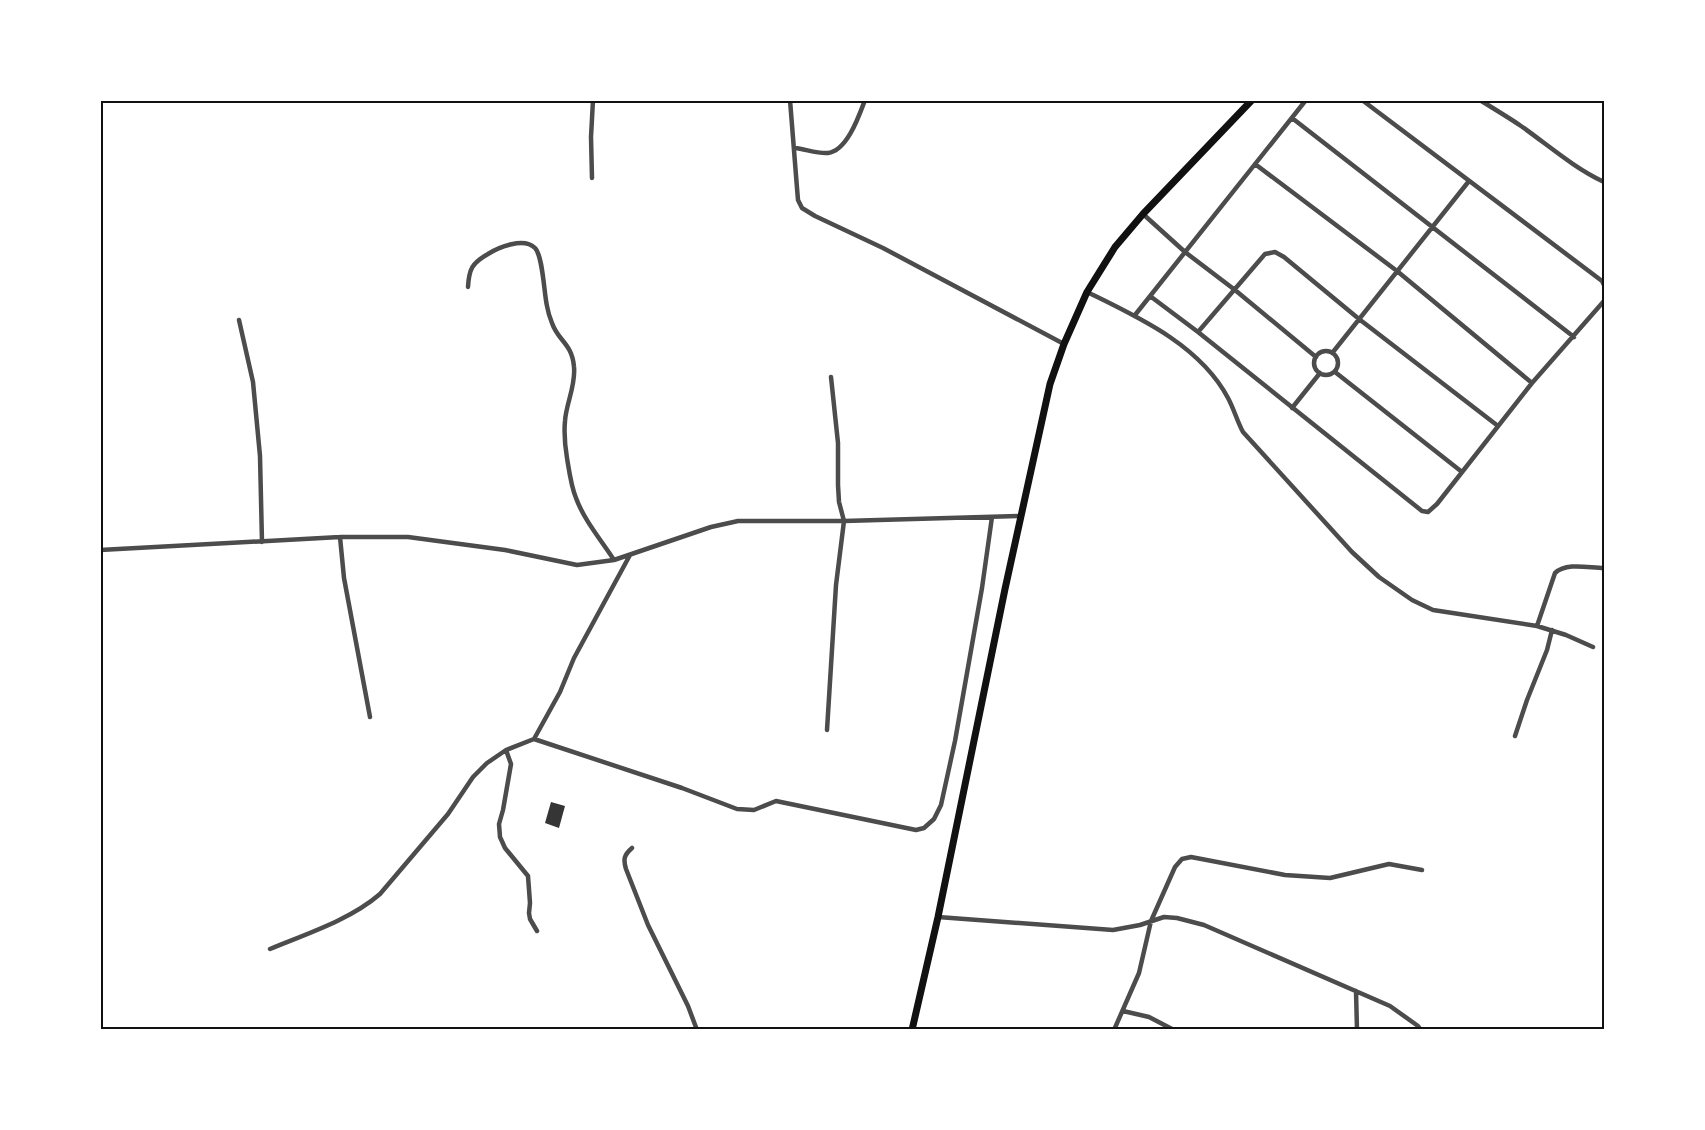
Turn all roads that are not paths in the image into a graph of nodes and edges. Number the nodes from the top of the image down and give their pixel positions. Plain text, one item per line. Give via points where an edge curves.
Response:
1 (593, 100) edge
2 (790, 100) edge
3 (865, 100) edge
4 (1252, 100) edge
5 (1306, 100) edge
6 (1362, 100) edge
7 (1480, 100) edge
8 (1292, 117) junction
9 (795, 148) junction
10 (1255, 164) junction
11 (592, 178) dead end
12 (1469, 181) junction
13 (1605, 182) edge
14 (1143, 214) junction
15 (1432, 227) junction
16 (1185, 252) junction
17 (1397, 271) junction
18 (1605, 285) edge
19 (468, 287) dead end
20 (1235, 290) junction
21 (1088, 292) junction
22 (1149, 296) junction
23 (1605, 301) edge
24 (1135, 315) junction
25 (1359, 319) junction
26 (239, 320) dead end
27 (1198, 332) junction
28 (1574, 337) junction
29 (1064, 344) junction
30 (1333, 352) junction
31 (1316, 357) junction
32 (1335, 372) junction
33 (1320, 374) junction
34 (831, 376) dead end
35 (1532, 384) junction
36 (1292, 408) junction
37 (1498, 426) junction
38 (1462, 472) junction
39 (1021, 516) junction
40 (992, 517) junction
41 (844, 521) junction
42 (340, 537) junction
43 (262, 542) junction
44 (100, 550) edge
45 (630, 555) junction
46 (614, 560) junction
47 (1605, 568) edge
48 (1537, 626) junction
49 (1552, 630) junction
50 (1593, 647) dead end
51 (370, 717) dead end
52 (827, 730) dead end
53 (1515, 736) dead end
54 (534, 739) junction
55 (506, 750) junction
56 (632, 848) dead end
57 (1422, 870) dead end
58 (938, 917) junction
59 (1151, 921) junction
60 (537, 931) dead end
61 (270, 950) dead end
62 (1356, 991) junction
63 (1124, 1011) junction
64 (697, 1029) edge
65 (912, 1029) edge
66 (1114, 1029) edge
67 (1174, 1029) edge
68 (1357, 1029) edge
69 (1421, 1029) edge

1 - 11 street
2 - 9 street
3 - 9 street via 857,121 839,147 829,153
4 - 14 main road
5 - 8 street
6 - 12 street
7 - 13 street
8 - 10 street
8 - 15 street
9 - 29 street via 798,200 802,208
10 - 16 street
10 - 17 street
12 - 15 street
12 - 18 street
14 - 16 street
14 - 21 main road via 1115,247
15 - 17 street
15 - 28 street
16 - 20 street
16 - 22 street
17 - 25 street
17 - 35 street
19 - 46 street via 469,273 487,255 515,244 536,248 550,317 570,348 575,370 564,422 575,496
20 - 25 street via 1265,254 1275,252
20 - 27 street
20 - 31 street
21 - 24 street
21 - 29 main road
22 - 24 street
22 - 27 street
23 - 28 street
24 - 48 street via 1180,345 1212,374 1229,399 1243,432 1379,577 1433,609
25 - 30 street
25 - 37 street
26 - 43 street via 253,382
27 - 36 street
28 - 35 street
29 - 39 main road via 1050,384
30 - 31 street via 1325,350
30 - 32 street via 1339,362
31 - 33 street via 1315,368
32 - 33 street
32 - 38 street
33 - 36 street
34 - 41 street via 838,435 839,502
35 - 37 street
36 - 38 street via 1422,511 1433,509
37 - 38 street
39 - 40 street
39 - 58 main road
40 - 41 street
40 - 54 street via 953,752 941,805 924,828 916,830 776,801 754,810 737,809
41 - 45 street via 738,521
41 - 52 street
42 - 43 street
42 - 46 street via 408,537 505,550 576,565
42 - 51 street
43 - 44 street
45 - 46 street
45 - 54 street
47 - 48 street via 1560,568
48 - 49 street
49 - 50 street
49 - 53 street
54 - 55 street
55 - 60 street via 511,764 500,837 528,876 529,913
55 - 61 street via 473,777 448,814 368,905
56 - 64 street via 623,859 626,869
57 - 59 street via 1389,864 1330,878 1285,875 1191,857 1182,859 1175,867
58 - 59 street via 1113,930
58 - 65 main road
59 - 62 street via 1164,917 1204,925
59 - 63 street via 1139,974
62 - 68 street
62 - 69 street via 1390,1006
63 - 66 street
63 - 67 street

